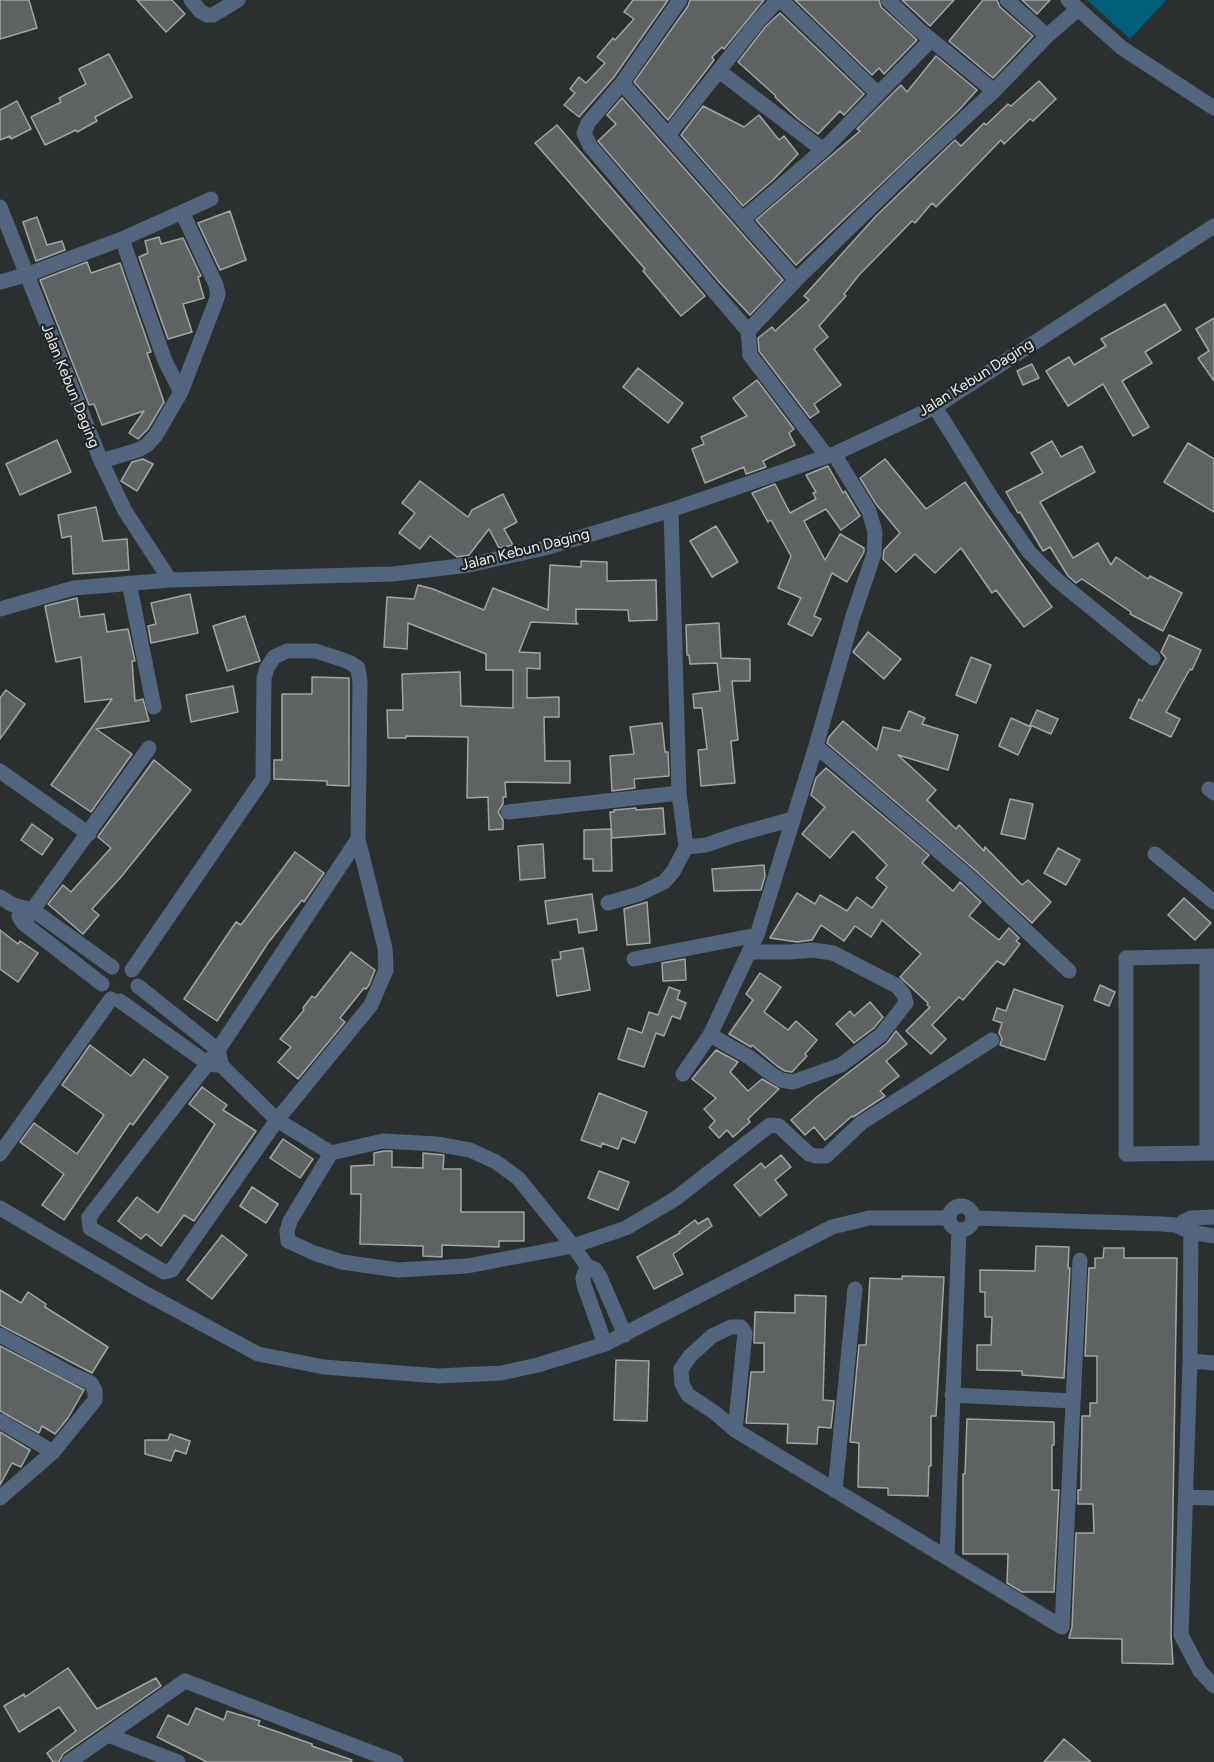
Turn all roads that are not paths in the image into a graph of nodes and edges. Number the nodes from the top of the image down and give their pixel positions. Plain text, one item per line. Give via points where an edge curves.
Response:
1 (191, 0) edge
2 (238, 0) edge
3 (680, 0) edge
4 (780, 0) edge
5 (888, 0) edge
6 (1007, 0) edge
7 (1073, 5) edge
8 (1047, 36) junction
9 (931, 40) junction
10 (719, 71) junction
11 (622, 83) junction
12 (994, 91) junction
13 (878, 93) junction
14 (1214, 108) edge
15 (668, 135) junction
16 (823, 150) junction
17 (212, 199) dead end
18 (0, 207) edge
19 (182, 212) junction
20 (743, 219) junction
21 (1213, 229) edge
22 (122, 238) junction
23 (26, 275) junction
24 (796, 280) junction
25 (0, 282) edge
26 (748, 331) junction
27 (181, 392) junction
28 (935, 407) junction
29 (830, 455) junction
30 (101, 461) junction
31 (671, 510) junction
32 (170, 580) junction
33 (129, 583) junction
34 (0, 609) edge
35 (1154, 658) dead end
36 (154, 707) dead end
37 (816, 746) junction
38 (149, 748) dead end
39 (0, 771) edge
40 (679, 793) junction
41 (508, 812) dead end
42 (793, 819) junction
43 (89, 834) junction
44 (358, 839) junction
45 (686, 847) junction
46 (1155, 854) dead end
47 (7, 901) edge
48 (1214, 902) edge
49 (608, 903) dead end
50 (33, 910) junction
51 (23, 923) junction
52 (757, 935) junction
53 (749, 952) junction
54 (1210, 956) edge
55 (634, 959) dead end
56 (112, 968) junction
57 (132, 970) junction
58 (1069, 971) dead end
59 (102, 984) junction
60 (138, 986) junction
61 (115, 1000) junction
62 (710, 1035) junction
63 (992, 1040) dead end
64 (218, 1050) junction
65 (215, 1064) junction
66 (683, 1074) dead end
67 (277, 1120) junction
68 (331, 1153) junction
69 (1210, 1153) edge
70 (0, 1154) edge
71 (0, 1208) edge
72 (1214, 1217) edge
73 (949, 1218) junction
74 (974, 1218) junction
75 (1191, 1225) junction
76 (960, 1230) junction
77 (1214, 1236) edge
78 (573, 1246) junction
79 (1080, 1260) dead end
80 (587, 1266) junction
81 (855, 1289) dead end
82 (0, 1335) edge
83 (625, 1335) junction
84 (605, 1344) junction
85 (1190, 1361) junction
86 (1214, 1363) edge
87 (952, 1395) junction
88 (1073, 1401) junction
89 (0, 1421) edge
90 (735, 1430) junction
91 (52, 1452) junction
92 (835, 1490) junction
93 (1186, 1497) junction
94 (0, 1498) edge
95 (1214, 1498) edge
96 (947, 1558) junction
97 (1214, 1686) edge
98 (108, 1735) junction
99 (69, 1762) edge
100 (178, 1762) edge
101 (393, 1762) edge

1 - 2 street via 207,15
3 - 11 street
4 - 10 street
4 - 13 street
5 - 9 street
6 - 8 street
7 - 8 street
7 - 14 street via 1122,48
8 - 12 street
9 - 12 street
9 - 13 street
10 - 15 street
10 - 16 street
11 - 15 street
11 - 26 street via 588,123 584,133 590,146
12 - 24 street
13 - 16 street
15 - 20 street
16 - 20 street
17 - 19 street
18 - 23 street, Jalan Kebun Daging
19 - 22 street
19 - 27 street via 218,294
20 - 24 street
21 - 28 street, Jalan Kebun Daging
22 - 23 street
22 - 27 street via 165,361
23 - 25 street
23 - 30 street, Jalan Kebun Daging
24 - 26 street
26 - 29 street via 750,355
27 - 30 street via 147,445
28 - 29 street, Jalan Kebun Daging
28 - 35 street via 1029,552 1057,580
29 - 31 street, Jalan Kebun Daging
29 - 37 street via 869,511 874,554
30 - 32 street, Jalan Kebun Daging via 125,511
31 - 32 street, Jalan Kebun Daging via 545,548 469,565 393,574
31 - 40 street
32 - 33 street
33 - 34 street via 74,588
33 - 36 street
37 - 42 street
37 - 58 street via 970,878
38 - 43 street
39 - 43 street
40 - 41 street
40 - 45 street
42 - 45 street via 706,845
42 - 52 street
43 - 50 street
44 - 57 street via 358,668 316,651 287,651 274,657 264,678 263,779
44 - 64 street
44 - 67 street via 385,948 386,970 371,1005
45 - 49 street via 664,882
46 - 48 street
47 - 50 street
47 - 51 street
50 - 51 street
50 - 56 street
51 - 59 street
52 - 53 street
52 - 55 street
53 - 62 street
53 - 62 street via 833,953 897,986 906,1003 881,1035 841,1065 793,1082 782,1080
54 - 69 street
54 - 69 street via 1126,958 1126,1154
56 - 57 street
56 - 59 street
57 - 60 street
59 - 61 street
60 - 61 street via 128,1000
60 - 64 street
61 - 65 street
61 - 70 street
62 - 66 street
63 - 78 street via 861,1123 826,1156 809,1154 779,1126 770,1125 665,1204 626,1228
64 - 65 street
65 - 67 street
65 - 67 street via 89,1217 90,1228 164,1272 172,1270
67 - 68 street
68 - 78 street via 382,1141 470,1150 518,1178
68 - 78 street via 287,1231 288,1241 314,1253 342,1262 398,1270 467,1266
71 - 84 street via 258,1354 324,1367 439,1376 501,1373
72 - 75 street
73 - 74 street via 959,1206 968,1207
73 - 76 street via 952,1226
73 - 83 street via 869,1218 832,1227
74 - 75 street
74 - 76 street via 971,1226
75 - 77 street
75 - 85 street
76 - 87 street
78 - 80 street
79 - 88 street
80 - 83 street via 600,1277
80 - 84 street via 584,1285
81 - 92 street
82 - 91 street via 91,1383 95,1391 95,1400
83 - 84 street
85 - 86 street
85 - 93 street
87 - 88 street
87 - 96 street
88 - 96 street via 1062,1627
89 - 91 street
90 - 90 street via 688,1395 681,1369 712,1336 741,1327 745,1333
90 - 92 street
91 - 94 street
92 - 96 street
93 - 95 street
93 - 97 street via 1181,1635 1200,1671
98 - 99 street
98 - 100 street
98 - 101 street via 185,1681

